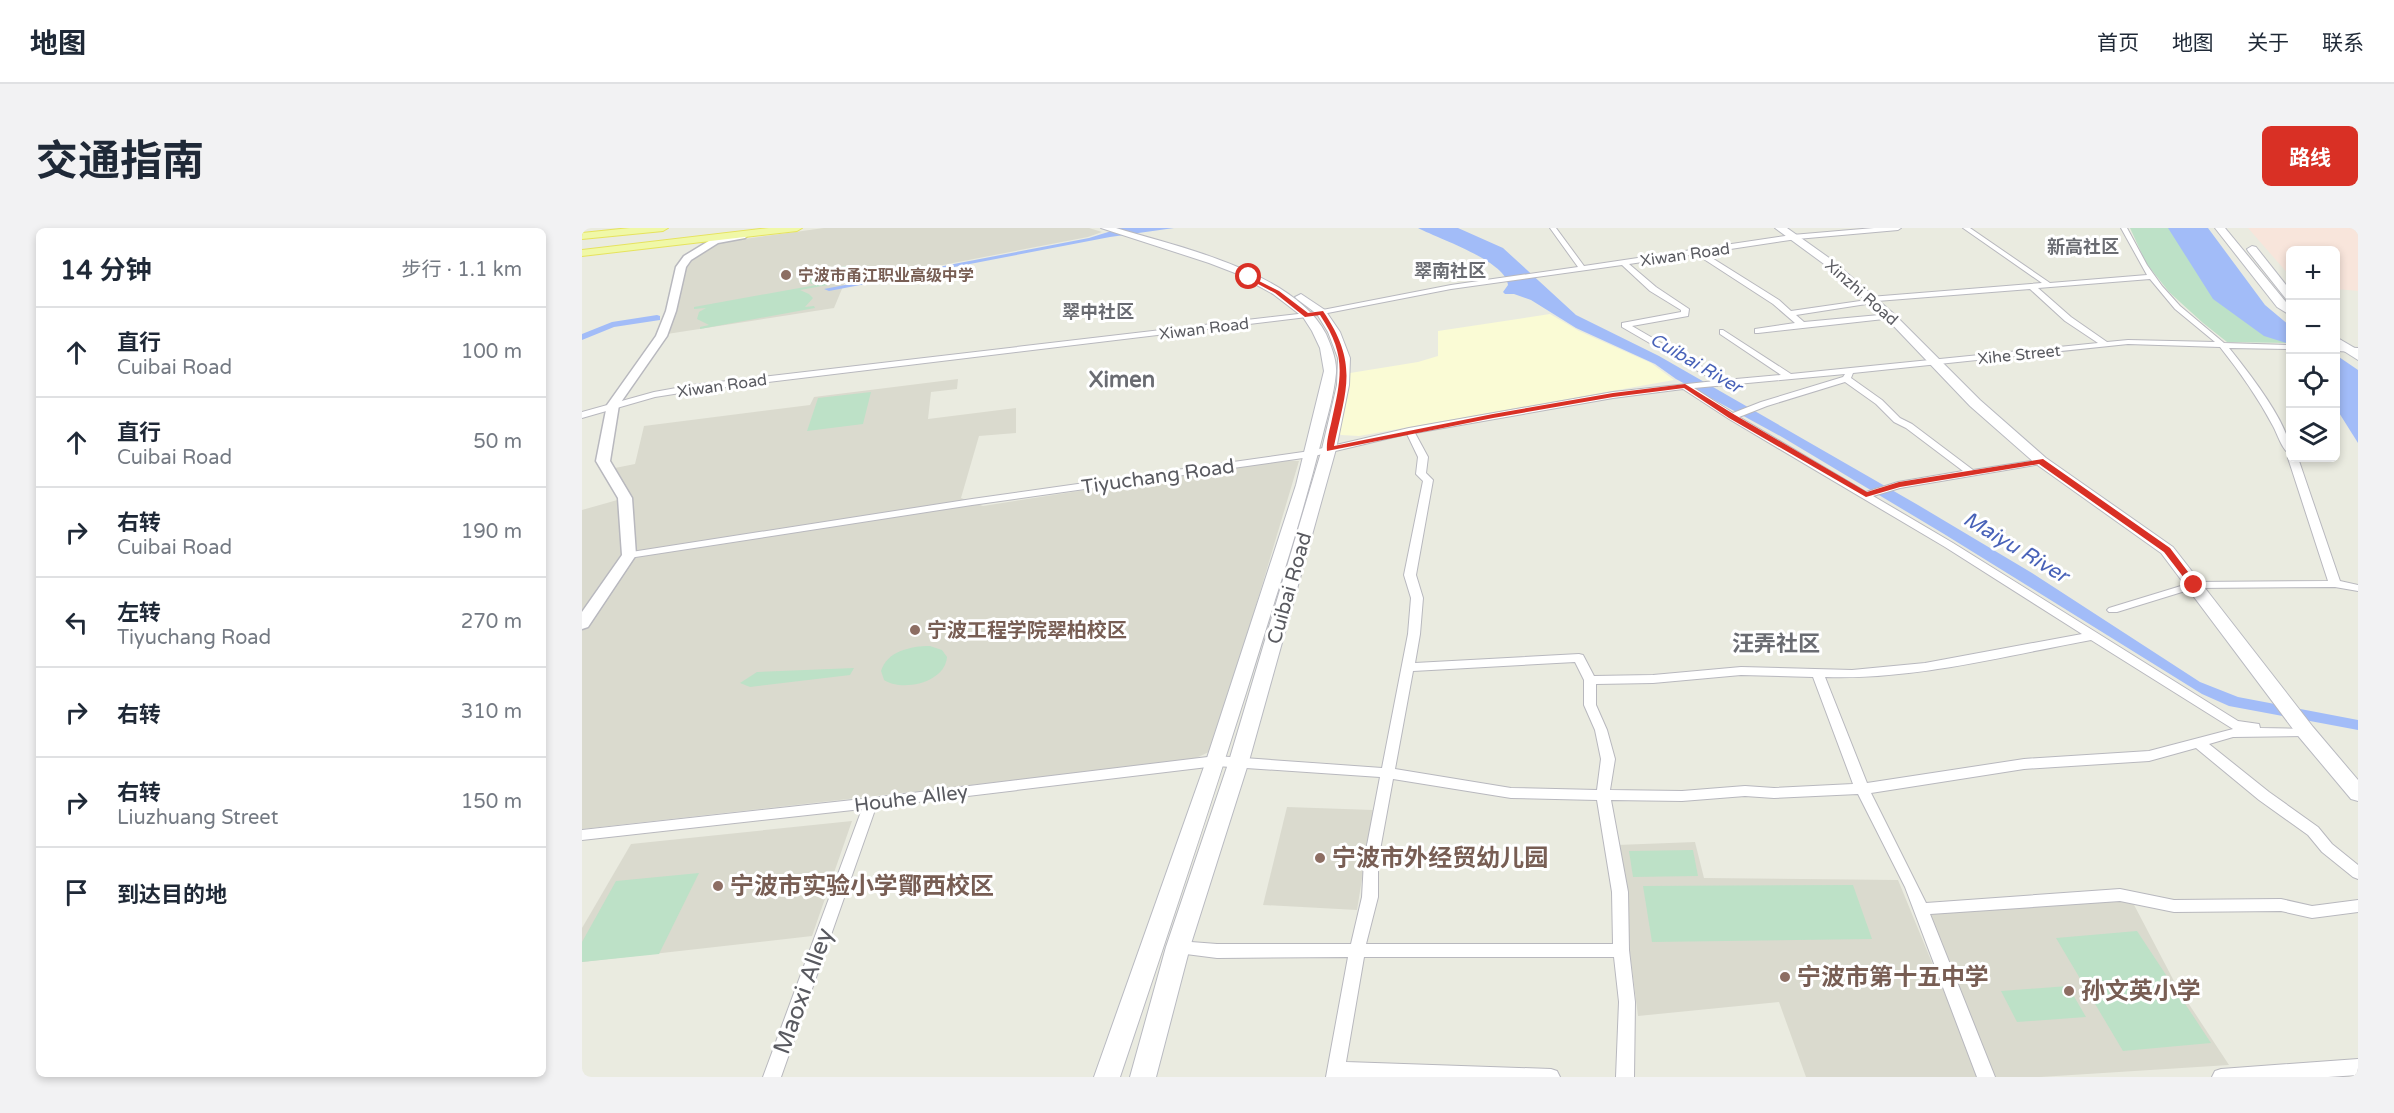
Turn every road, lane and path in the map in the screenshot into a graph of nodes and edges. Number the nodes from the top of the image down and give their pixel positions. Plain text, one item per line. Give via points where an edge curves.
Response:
1 (663, 228) edge
2 (712, 228) edge
3 (797, 228) edge
4 (1106, 228) edge
5 (1118, 228) edge
6 (1553, 228) edge
7 (1779, 228) edge
8 (1898, 228) edge
9 (1966, 228) edge
10 (2124, 228) edge
11 (2220, 228) edge
12 (751, 231) edge
13 (582, 236) edge
14 (2243, 237) dead end
15 (1793, 238) junction
16 (1147, 239) junction
17 (582, 242) edge
18 (582, 247) edge
19 (1698, 252) junction
20 (582, 253) edge
21 (1624, 263) junction
22 (1584, 269) junction
23 (2151, 277) junction
24 (2049, 285) junction
25 (2031, 286) junction
26 (2286, 292) edge
27 (1871, 300) junction
28 (2286, 309) edge
29 (1314, 314) junction
30 (1790, 314) junction
31 (1890, 316) junction
32 (1802, 325) junction
33 (1723, 332) dead end
34 (1758, 332) dead end
35 (2340, 336) edge
36 (2340, 343) edge
37 (2106, 345) junction
38 (2222, 345) junction
39 (2286, 347) edge
40 (2340, 349) edge
41 (2356, 350) edge
42 (1938, 363) junction
43 (1850, 370) junction
44 (1788, 376) junction
45 (1846, 379) junction
46 (1723, 382) junction
47 (1685, 386) junction
48 (613, 405) junction
49 (582, 415) edge
50 (1736, 415) junction
51 (1409, 431) junction
52 (2286, 443) edge
53 (1329, 450) junction
54 (1310, 454) junction
55 (2041, 461) junction
56 (2294, 462) edge
57 (1971, 473) junction
58 (1868, 494) junction
59 (629, 555) junction
60 (2335, 584) junction
61 (2194, 585) junction
62 (2358, 588) edge
63 (2113, 610) dead end
64 (582, 624) edge
65 (2092, 636) junction
66 (1408, 667) junction
67 (1817, 672) junction
68 (1590, 680) junction
69 (2306, 732) junction
70 (2199, 742) junction
71 (1216, 761) junction
72 (1239, 761) junction
73 (1387, 774) junction
74 (1862, 789) junction
75 (1603, 793) junction
76 (2358, 794) edge
77 (871, 803) junction
78 (582, 835) edge
79 (2358, 873) edge
80 (2358, 906) edge
81 (1921, 909) junction
82 (1178, 947) junction
83 (1357, 950) junction
84 (1621, 950) junction
85 (2358, 1068) edge
86 (1336, 1073) edge
87 (772, 1077) edge
88 (1107, 1077) edge
89 (1143, 1077) edge
90 (1551, 1077) edge
91 (1625, 1077) edge
92 (1986, 1077) edge
93 (2221, 1077) edge

1 - 13 main road
2 - 17 main road
3 - 12 main road
4 - 16 main road
5 - 16 main road, Cuibai Road
6 - 22 street
7 - 15 main road, Xinzhi Road
8 - 15 street, Xiwan Road
9 - 24 street
10 - 23 street
11 - 28 main road
12 - 18 main road
12 - 20 main road
12 - 48 street via 715,241 687,258 661,336
14 - 26 main road
15 - 19 street, Xiwan Road
15 - 27 main road, Xinzhi Road
16 - 29 main road, Cuibai Road via 1239,271
19 - 21 street, Xiwan Road
19 - 30 street
21 - 22 street, Xiwan Road
21 - 46 street via 1653,289 1685,309 1685,314 1624,325
22 - 29 street, Xiwan Road via 1416,293
23 - 24 street
23 - 38 street via 2187,316
24 - 25 street
25 - 27 street
25 - 37 street via 2068,319
27 - 30 street
27 - 31 main road, Xinzhi Road
29 - 48 street, Xiwan Road via 693,388
29 - 53 main road, Cuibai Road via 1334,332 1344,358 1343,385
29 - 54 main road, Cuibai Road via 1330,371
30 - 32 street
31 - 32 street
31 - 42 main road, Xinzhi Road
32 - 34 street
33 - 44 street
35 - 41 main road
36 - 41 main road
37 - 38 street, Xihe Street
37 - 42 street, Xihe Street
38 - 39 street, Xihe Street
38 - 52 street via 2272,413
40 - 41 street
42 - 43 street, Xihe Street
42 - 55 main road, Xinzhi Road via 1975,403
43 - 44 street, Xihe Street
43 - 45 street
44 - 46 street, Xihe Street
45 - 50 street
45 - 57 street
46 - 47 street, Tiyuchang Road
47 - 50 street
47 - 51 street, Tiyuchang Road
48 - 49 street, Xiwan Road
48 - 59 street via 603,460 625,498
50 - 58 street
51 - 53 street, Tiyuchang Road
51 - 66 street via 1422,453 1425,466 1421,474 1428,480 1410,575 1417,598
53 - 54 street, Tiyuchang Road
53 - 72 main road, Cuibai Road
54 - 59 street, Tiyuchang Road
54 - 71 main road, Cuibai Road
55 - 57 street
55 - 61 main road, Xinzhi Road via 2167,550
56 - 60 street
57 - 58 street
58 - 65 street
59 - 64 street
60 - 61 street
60 - 62 street
61 - 63 street
61 - 69 main road, Xinzhi Road
65 - 67 street via 1925,667 1852,674
65 - 69 street via 2235,725
66 - 68 street via 1580,658
66 - 73 street
67 - 68 street via 1741,671
67 - 74 street
68 - 75 street via 1590,705 1608,759
69 - 70 street, Houhe Alley via 2233,734
69 - 76 main road, Xinzhi Road
70 - 74 street, Houhe Alley via 2149,756 2024,764
70 - 79 street via 2313,831
71 - 72 street, Houhe Alley
71 - 77 street, Houhe Alley
71 - 88 main road, Cuibai Road
72 - 73 street, Houhe Alley
72 - 82 main road, Cuibai Road
73 - 75 street, Houhe Alley via 1511,793
73 - 83 street via 1371,861 1370,897
74 - 75 street, Houhe Alley via 1682,796
74 - 81 street
75 - 84 street via 1620,892
77 - 78 street, Houhe Alley
77 - 87 street, Maoxi Alley
80 - 81 street via 2312,912 2281,905 2174,906 2120,895
81 - 92 street
82 - 83 street via 1217,951
82 - 89 main road, Cuibai Road
83 - 84 street
83 - 86 street
84 - 91 street via 1628,1002
85 - 93 street
86 - 90 street

